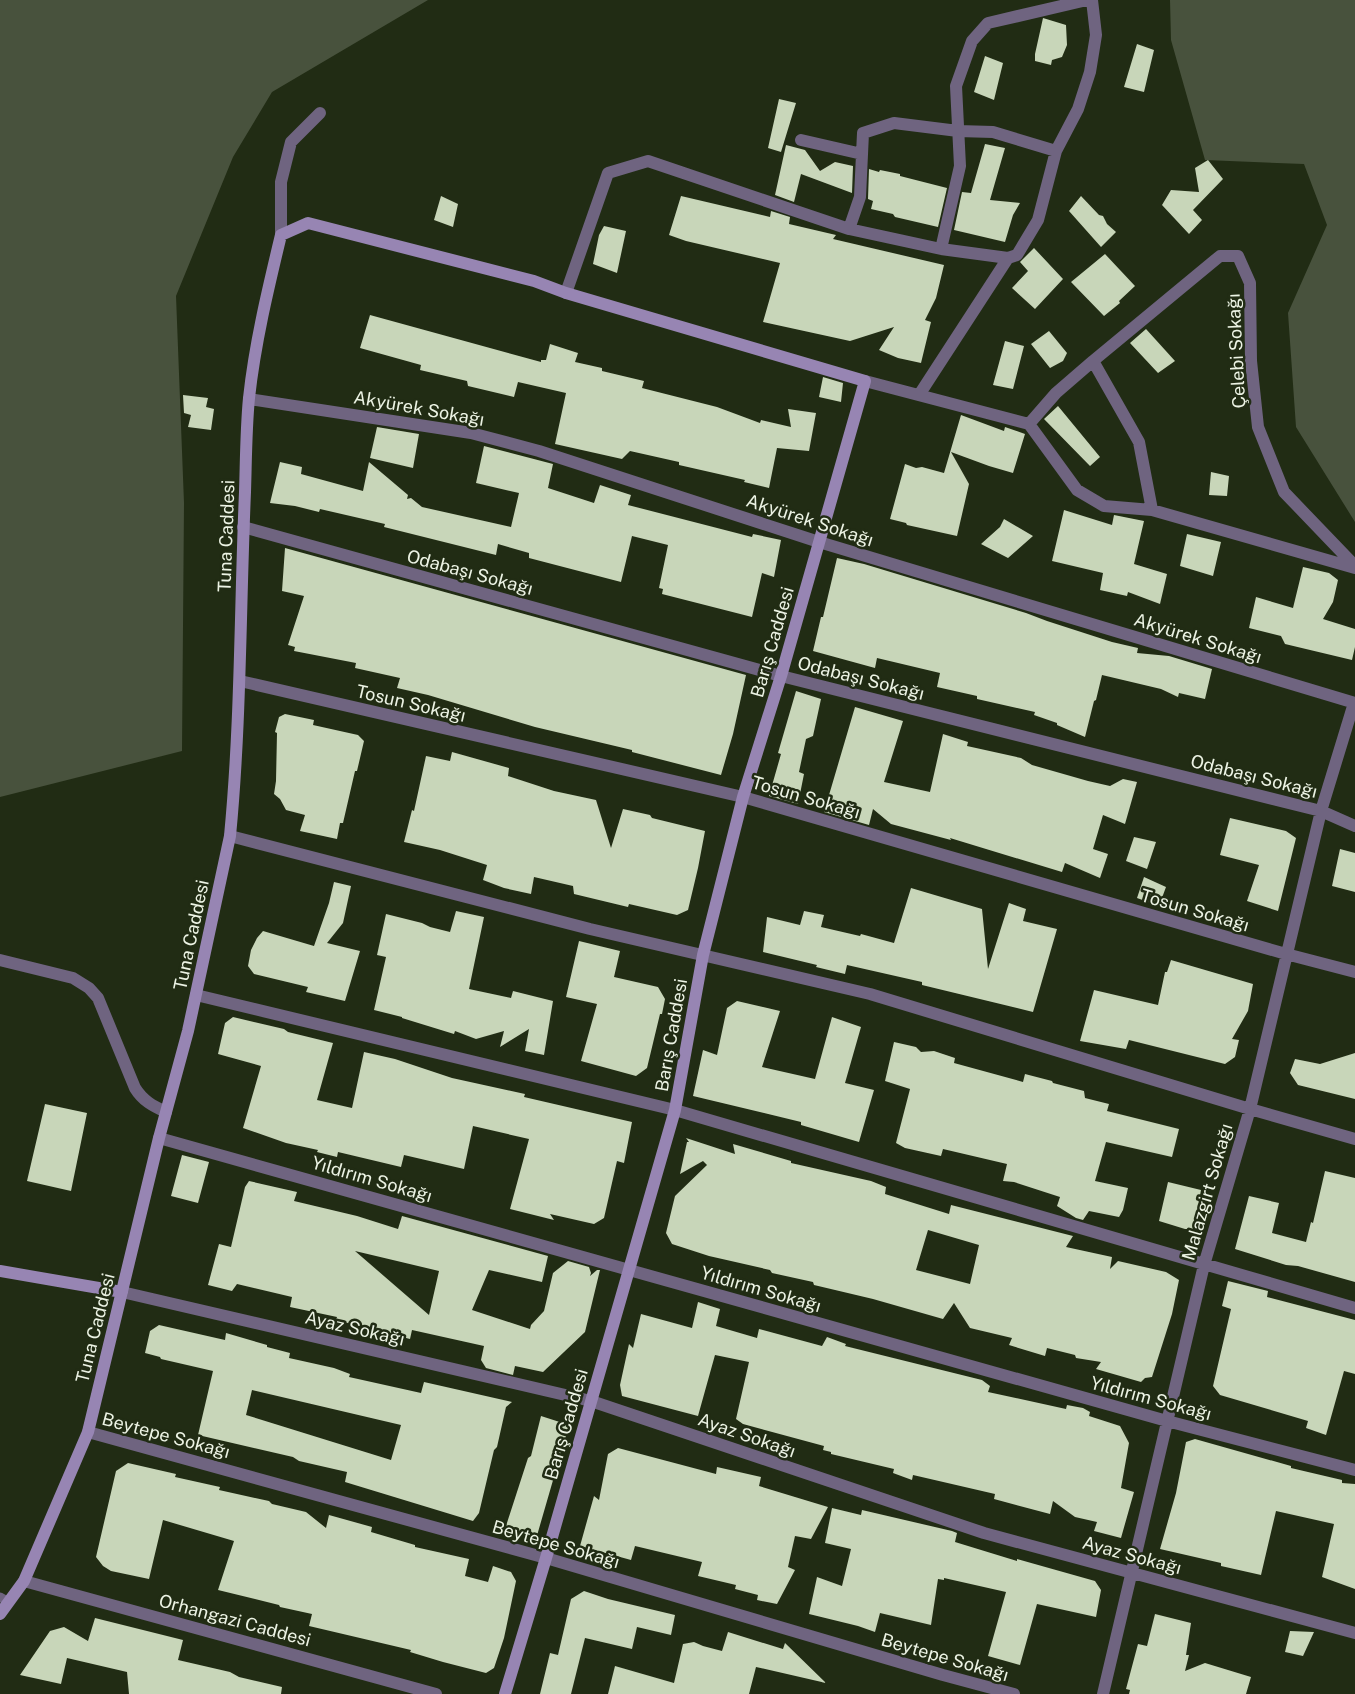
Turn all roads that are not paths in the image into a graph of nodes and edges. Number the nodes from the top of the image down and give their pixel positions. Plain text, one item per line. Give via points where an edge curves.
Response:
1 (1087, 0) edge
2 (1092, 0) edge
3 (320, 113) dead end
4 (958, 131) junction
5 (801, 140) dead end
6 (1056, 151) junction
7 (862, 154) junction
8 (849, 229) junction
9 (281, 235) junction
10 (941, 249) junction
11 (1008, 258) junction
12 (566, 293) junction
13 (1093, 361) junction
14 (865, 381) junction
15 (919, 395) junction
16 (249, 398) junction
17 (1029, 424) junction
18 (1152, 510) junction
19 (243, 526) junction
20 (819, 542) junction
21 (1355, 567) edge
22 (781, 676) junction
23 (240, 681) junction
24 (1355, 703) edge
25 (743, 797) junction
26 (1321, 811) junction
27 (1355, 826) edge
28 (230, 836) junction
29 (1286, 954) junction
30 (703, 955) junction
31 (0, 960) edge
32 (1355, 972) edge
33 (196, 995) junction
34 (1250, 1109) junction
35 (675, 1110) junction
36 (166, 1112) junction
37 (159, 1138) junction
38 (1355, 1139) edge
39 (1204, 1265) junction
40 (628, 1270) junction
41 (0, 1271) edge
42 (122, 1292) junction
43 (1355, 1308) edge
44 (591, 1401) junction
45 (1167, 1422) junction
46 (88, 1432) junction
47 (1355, 1470) edge
48 (546, 1558) junction
49 (1131, 1573) junction
50 (24, 1580) junction
51 (4, 1599) edge
52 (0, 1614) edge
53 (1355, 1633) edge
54 (436, 1694) edge
55 (505, 1694) edge
56 (1014, 1694) edge
57 (1103, 1694) edge

1 - 4 street via 988,22 972,40 956,86
2 - 6 street via 1096,35 1090,72 1078,108
3 - 9 street via 291,142 281,182
4 - 6 street via 993,132
4 - 7 street via 894,123 863,133
4 - 10 street via 960,166
5 - 7 street
6 - 11 street via 1038,220 1017,255
7 - 8 street via 860,197
8 - 10 street
8 - 12 street via 648,161 608,174
9 - 12 street via 308,223 534,281
9 - 16 street, Tuna Caddesi via 260,323
10 - 11 street
11 - 15 street
12 - 14 street
13 - 17 street, Çelebi Sokağı
13 - 18 street via 1139,442
13 - 21 street, Çelebi Sokağı via 1220,256 1238,256 1250,284 1251,361 1258,427 1284,492
14 - 15 street
14 - 20 street, Barış Caddesi
15 - 17 street
16 - 19 street, Tuna Caddesi
16 - 20 street, Akyürek Sokağı via 471,433 539,451
17 - 18 street, Çelebi Sokağı via 1077,490 1104,506
18 - 21 street, Çelebi Sokağı
19 - 22 street, Odabaşı Sokağı
19 - 23 street, Tuna Caddesi
20 - 22 street, Barış Caddesi
20 - 24 street, Akyürek Sokağı
22 - 25 street, Barış Caddesi
22 - 26 street, Odabaşı Sokağı
23 - 25 street, Tosun Sokağı
23 - 28 street, Tuna Caddesi
24 - 26 street, Malazgirt Sokağı
25 - 29 street, Tosun Sokağı
25 - 30 street, Barış Caddesi
26 - 27 street, Odabaşı Sokağı
26 - 29 street, Malazgirt Sokağı
28 - 30 street
28 - 33 street, Tuna Caddesi
29 - 32 street, Tosun Sokağı
29 - 34 street, Malazgirt Sokağı
30 - 34 street via 870,994
30 - 35 street, Barış Caddesi
31 - 36 street via 73,978 89,988 98,998 135,1088 141,1097
33 - 35 street
33 - 36 street, Tuna Caddesi
34 - 38 street
34 - 39 street, Malazgirt Sokağı
35 - 39 street
35 - 40 street, Barış Caddesi
36 - 37 street, Tuna Caddesi
37 - 40 street, Yıldırım Sokağı
37 - 42 street, Tuna Caddesi
39 - 43 street
39 - 45 street, Malazgirt Sokağı
40 - 44 street, Barış Caddesi
40 - 45 street, Yıldırım Sokağı
41 - 42 street
42 - 44 street, Ayaz Sokağı
42 - 46 street, Tuna Caddesi
44 - 48 street, Barış Caddesi
44 - 49 street, Ayaz Sokağı via 984,1533
45 - 47 street, Yıldırım Sokağı
45 - 49 street, Malazgirt Sokağı
46 - 48 street, Beytepe Sokağı
46 - 50 street, Tuna Caddesi
48 - 55 street, Barış Caddesi
48 - 56 street, Beytepe Sokağı
49 - 53 street, Ayaz Sokağı
49 - 57 street, Malazgirt Sokağı
50 - 51 street, Tuna Caddesi
50 - 54 street, Orhangazi Caddesi
51 - 52 street, Tuna Caddesi

